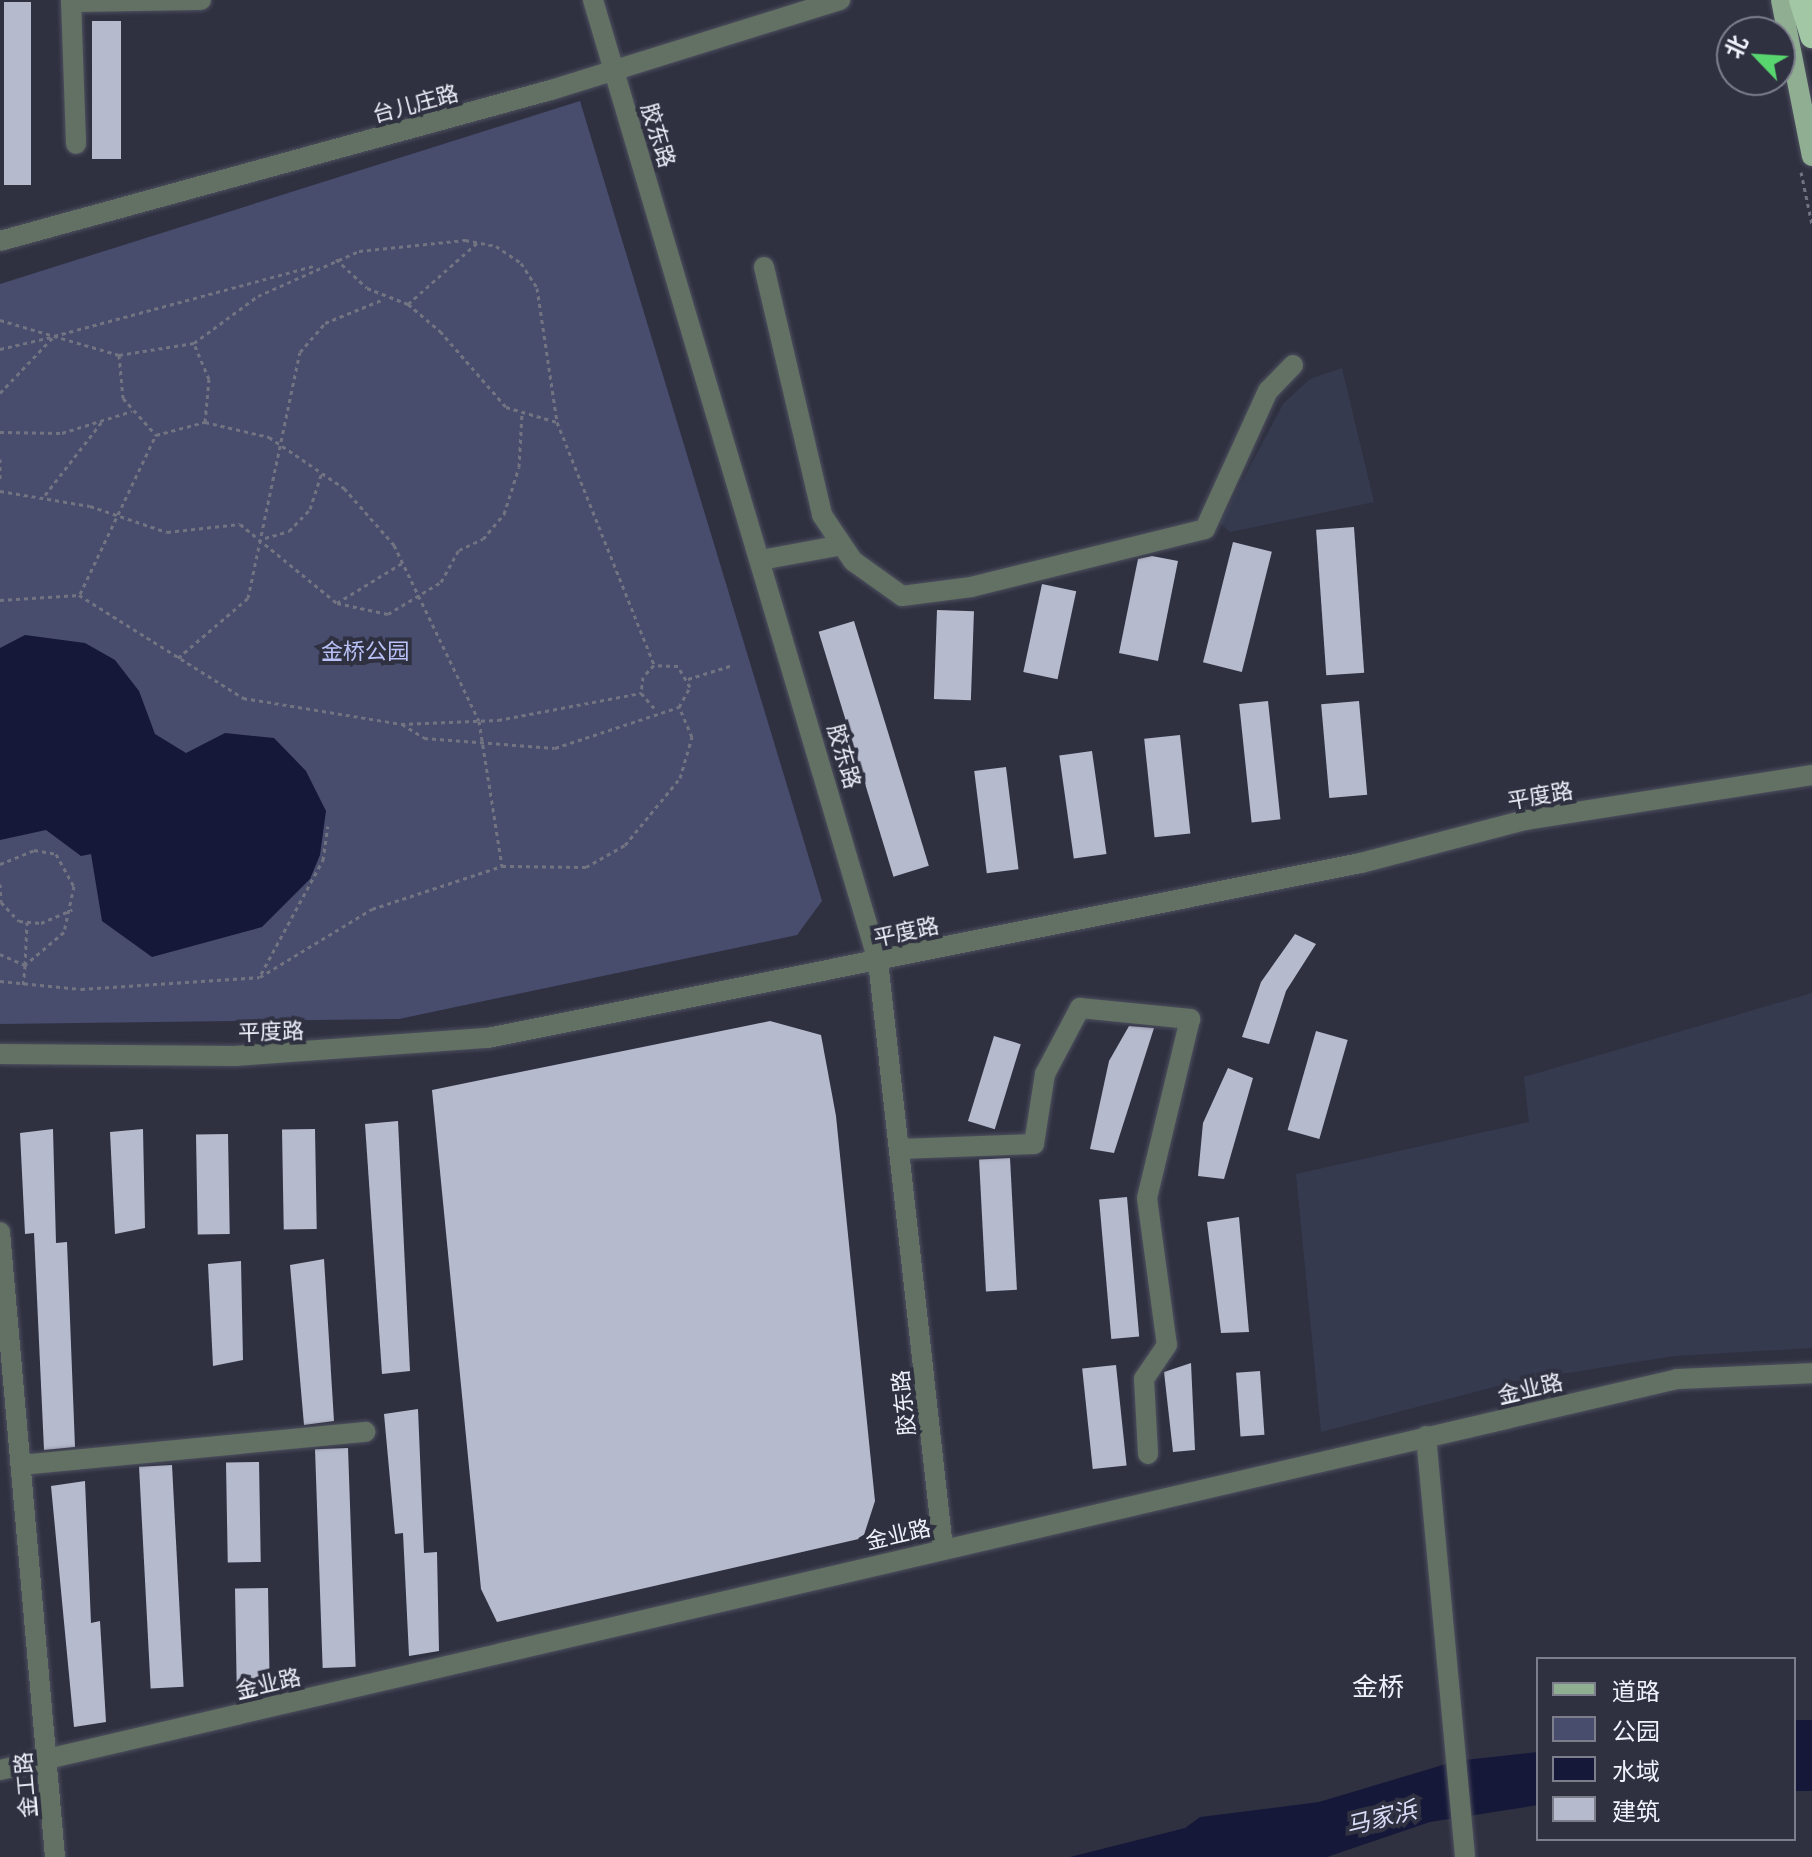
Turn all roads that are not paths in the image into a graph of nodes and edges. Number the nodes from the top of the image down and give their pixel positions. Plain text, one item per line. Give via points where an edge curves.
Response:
1 (201, 0) edge
2 (593, 0) edge
3 (840, 0) edge
4 (1781, 0) edge
5 (1801, 0) edge
6 (71, 1) edge
7 (1812, 36) edge
8 (614, 69) junction
9 (76, 144) dead end
10 (1812, 156) edge
11 (0, 241) edge
12 (764, 267) dead end
13 (1293, 365) dead end
14 (842, 545) junction
15 (761, 560) junction
16 (1812, 775) edge
17 (878, 961) junction
18 (0, 1054) edge
19 (900, 1149) junction
20 (0, 1232) edge
21 (1812, 1373) edge
22 (365, 1432) dead end
23 (1426, 1436) junction
24 (1148, 1454) dead end
25 (21, 1465) junction
26 (943, 1548) junction
27 (47, 1760) junction
28 (0, 1770) edge
29 (55, 1857) edge
30 (1465, 1857) edge

1 - 6 street
2 - 8 street, 胶东路
3 - 8 street, 台儿庄路
4 - 10 main road
5 - 7 highway
6 - 9 street
8 - 11 street, 台儿庄路
8 - 15 street, 胶东路
12 - 14 street via 822,515
13 - 14 street via 1268,391 1205,529 971,587 902,596
14 - 15 street
15 - 17 street, 胶东路
16 - 17 street, 平度路 via 1525,820 1361,863
17 - 18 street, 平度路 via 488,1038 379,1051
17 - 19 street, 胶东路
19 - 24 street via 1034,1144 1045,1074 1080,1008 1190,1019 1147,1198 1167,1345 1144,1379
19 - 26 street, 胶东路
20 - 25 street, 金工路
21 - 23 street, 金业路 via 1677,1379
22 - 25 street
23 - 26 street, 金业路
23 - 30 street
25 - 27 street, 金工路
26 - 27 street, 金业路
27 - 28 street, 金业路
27 - 29 street, 金工路

